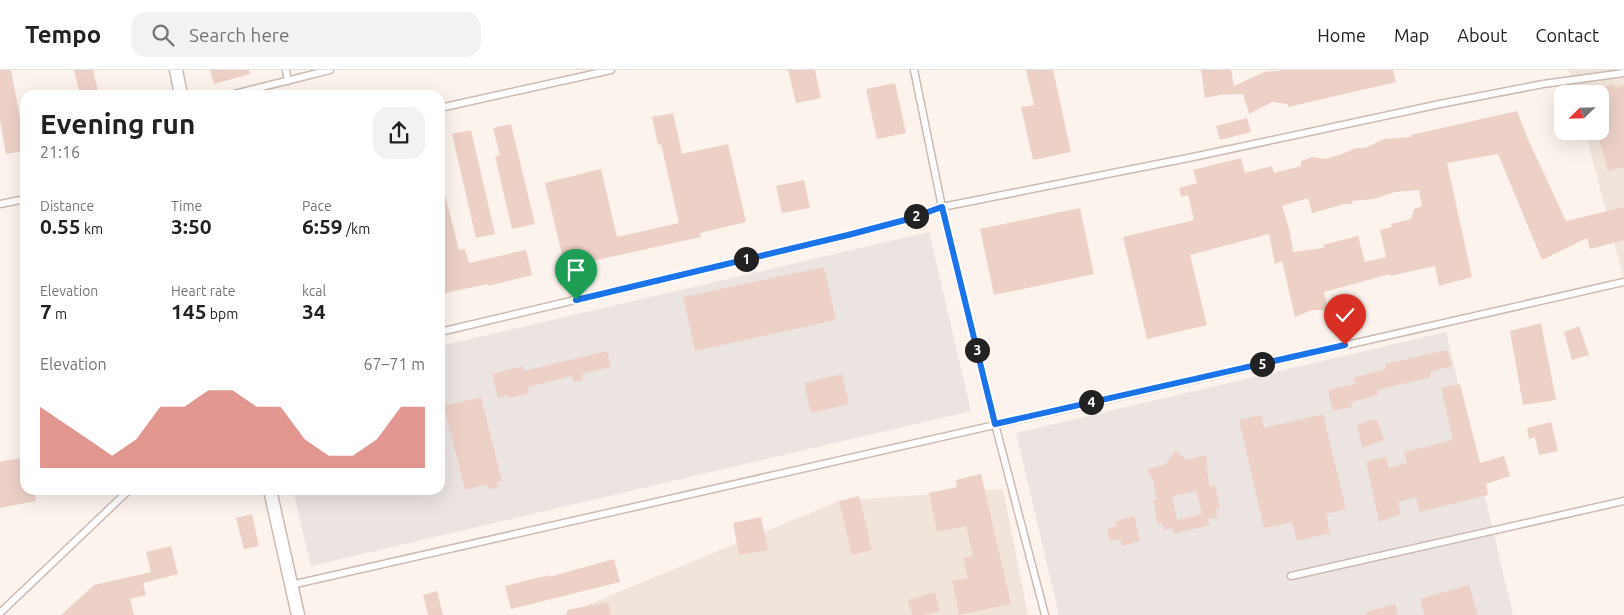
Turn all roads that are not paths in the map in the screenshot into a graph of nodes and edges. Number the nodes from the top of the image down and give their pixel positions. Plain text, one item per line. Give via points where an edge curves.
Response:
1 (176, 70) edge
2 (286, 70) edge
3 (330, 70) edge
4 (611, 70) edge
5 (914, 70) edge
6 (1624, 73) edge
7 (288, 81) junction
8 (180, 90) edge
9 (251, 90) edge
10 (445, 107) edge
11 (20, 200) edge
12 (0, 204) edge
13 (942, 207) junction
14 (1624, 282) edge
15 (445, 331) edge
16 (995, 424) junction
17 (124, 495) edge
18 (271, 495) edge
19 (1624, 502) edge
20 (1291, 576) dead end
21 (291, 585) junction
22 (0, 613) edge
23 (298, 615) edge
24 (1045, 615) edge

1 - 8 street
2 - 7 lane
3 - 7 lane
4 - 10 lane
5 - 13 lane
6 - 13 lane via 1542,84 1440,104
7 - 9 lane
11 - 12 lane
13 - 15 lane via 848,235
13 - 16 lane
14 - 16 lane
16 - 21 lane
16 - 24 lane
17 - 22 lane
18 - 21 street
19 - 20 lane
21 - 23 street

